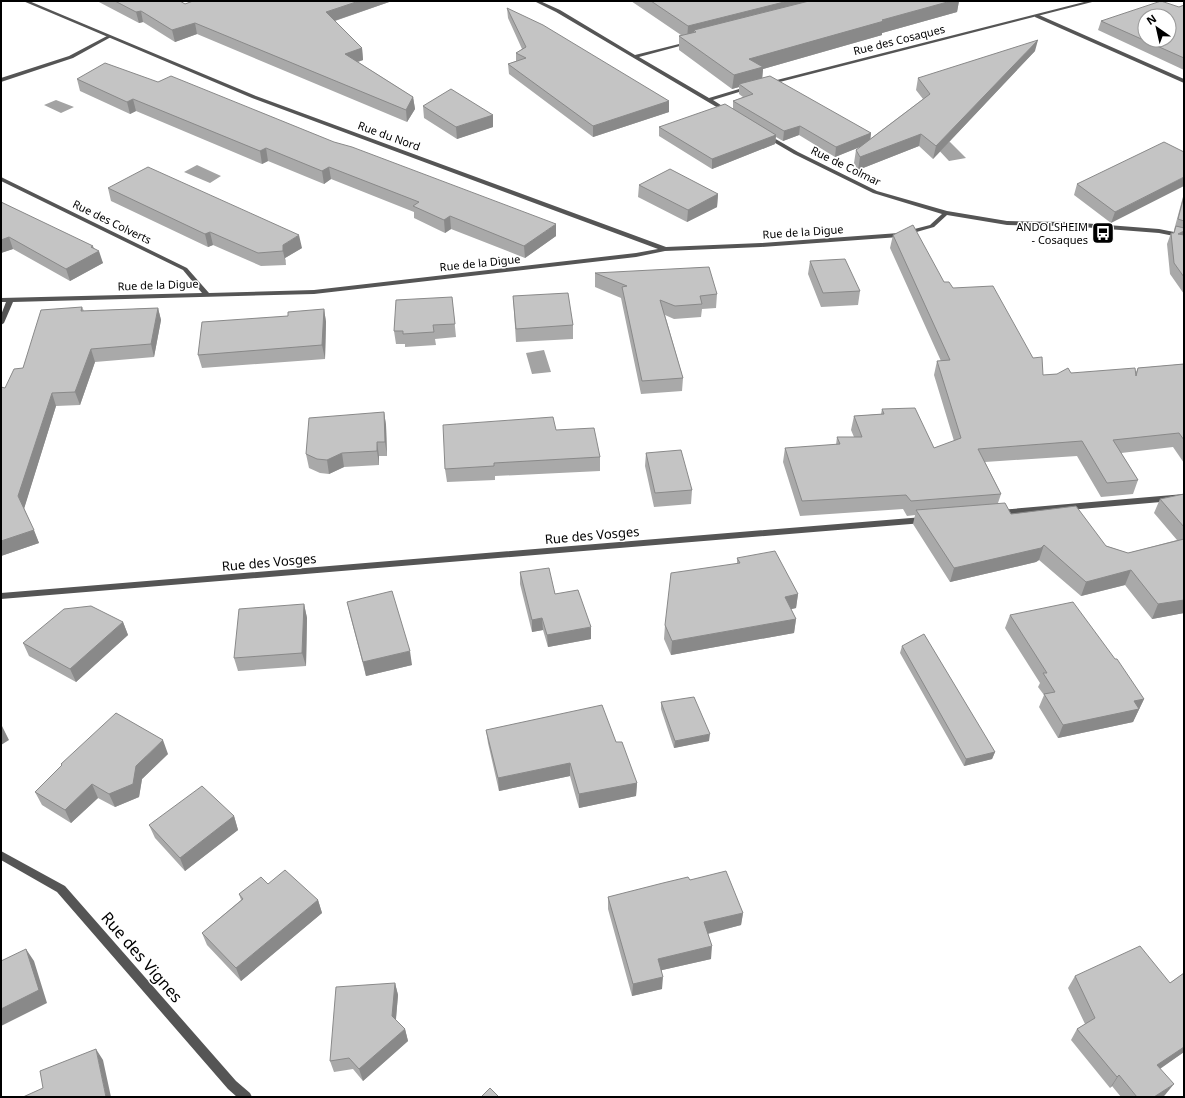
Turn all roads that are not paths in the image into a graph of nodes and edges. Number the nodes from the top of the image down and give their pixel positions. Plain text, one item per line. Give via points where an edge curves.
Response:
1 (25, 1) edge
2 (536, 1) edge
3 (1094, 1) edge
4 (1037, 16) junction
5 (109, 37) junction
6 (696, 41) edge
7 (636, 56) junction
8 (1, 80) edge
9 (1184, 81) edge
10 (762, 85) edge
11 (754, 86) edge
12 (710, 100) junction
13 (736, 116) edge
14 (763, 133) edge
15 (1, 179) edge
16 (946, 213) junction
17 (1184, 236) edge
18 (665, 249) junction
19 (206, 293) junction
20 (1, 300) edge
21 (10, 300) junction
22 (1, 323) edge
23 (1184, 498) edge
24 (994, 514) edge
25 (932, 519) edge
26 (1, 596) edge
27 (1, 855) edge
28 (246, 1097) edge

1 - 5 street, Rue du Nord
2 - 7 street
3 - 4 street, Rue des Cosaques
4 - 9 street
4 - 10 street, Rue des Cosaques
5 - 8 street via 71,57
5 - 18 street, Rue du Nord via 254,97
6 - 7 street
7 - 12 street
11 - 12 street
12 - 13 street
14 - 16 street, Rue de Colmar via 796,153 875,192
15 - 19 street, Rue des Colverts via 185,269
16 - 17 street, Rue de Colmar via 1007,223 1069,224
16 - 18 street, Rue de la Digue via 932,226 899,235
18 - 19 street, Rue de la Digue via 636,255 314,292
19 - 21 street, Rue de la Digue
20 - 21 street, Rue de la Digue
21 - 22 street
23 - 24 street
25 - 26 street, Rue des Vosges
27 - 28 street, Rue des Vignes via 61,889 232,1085

